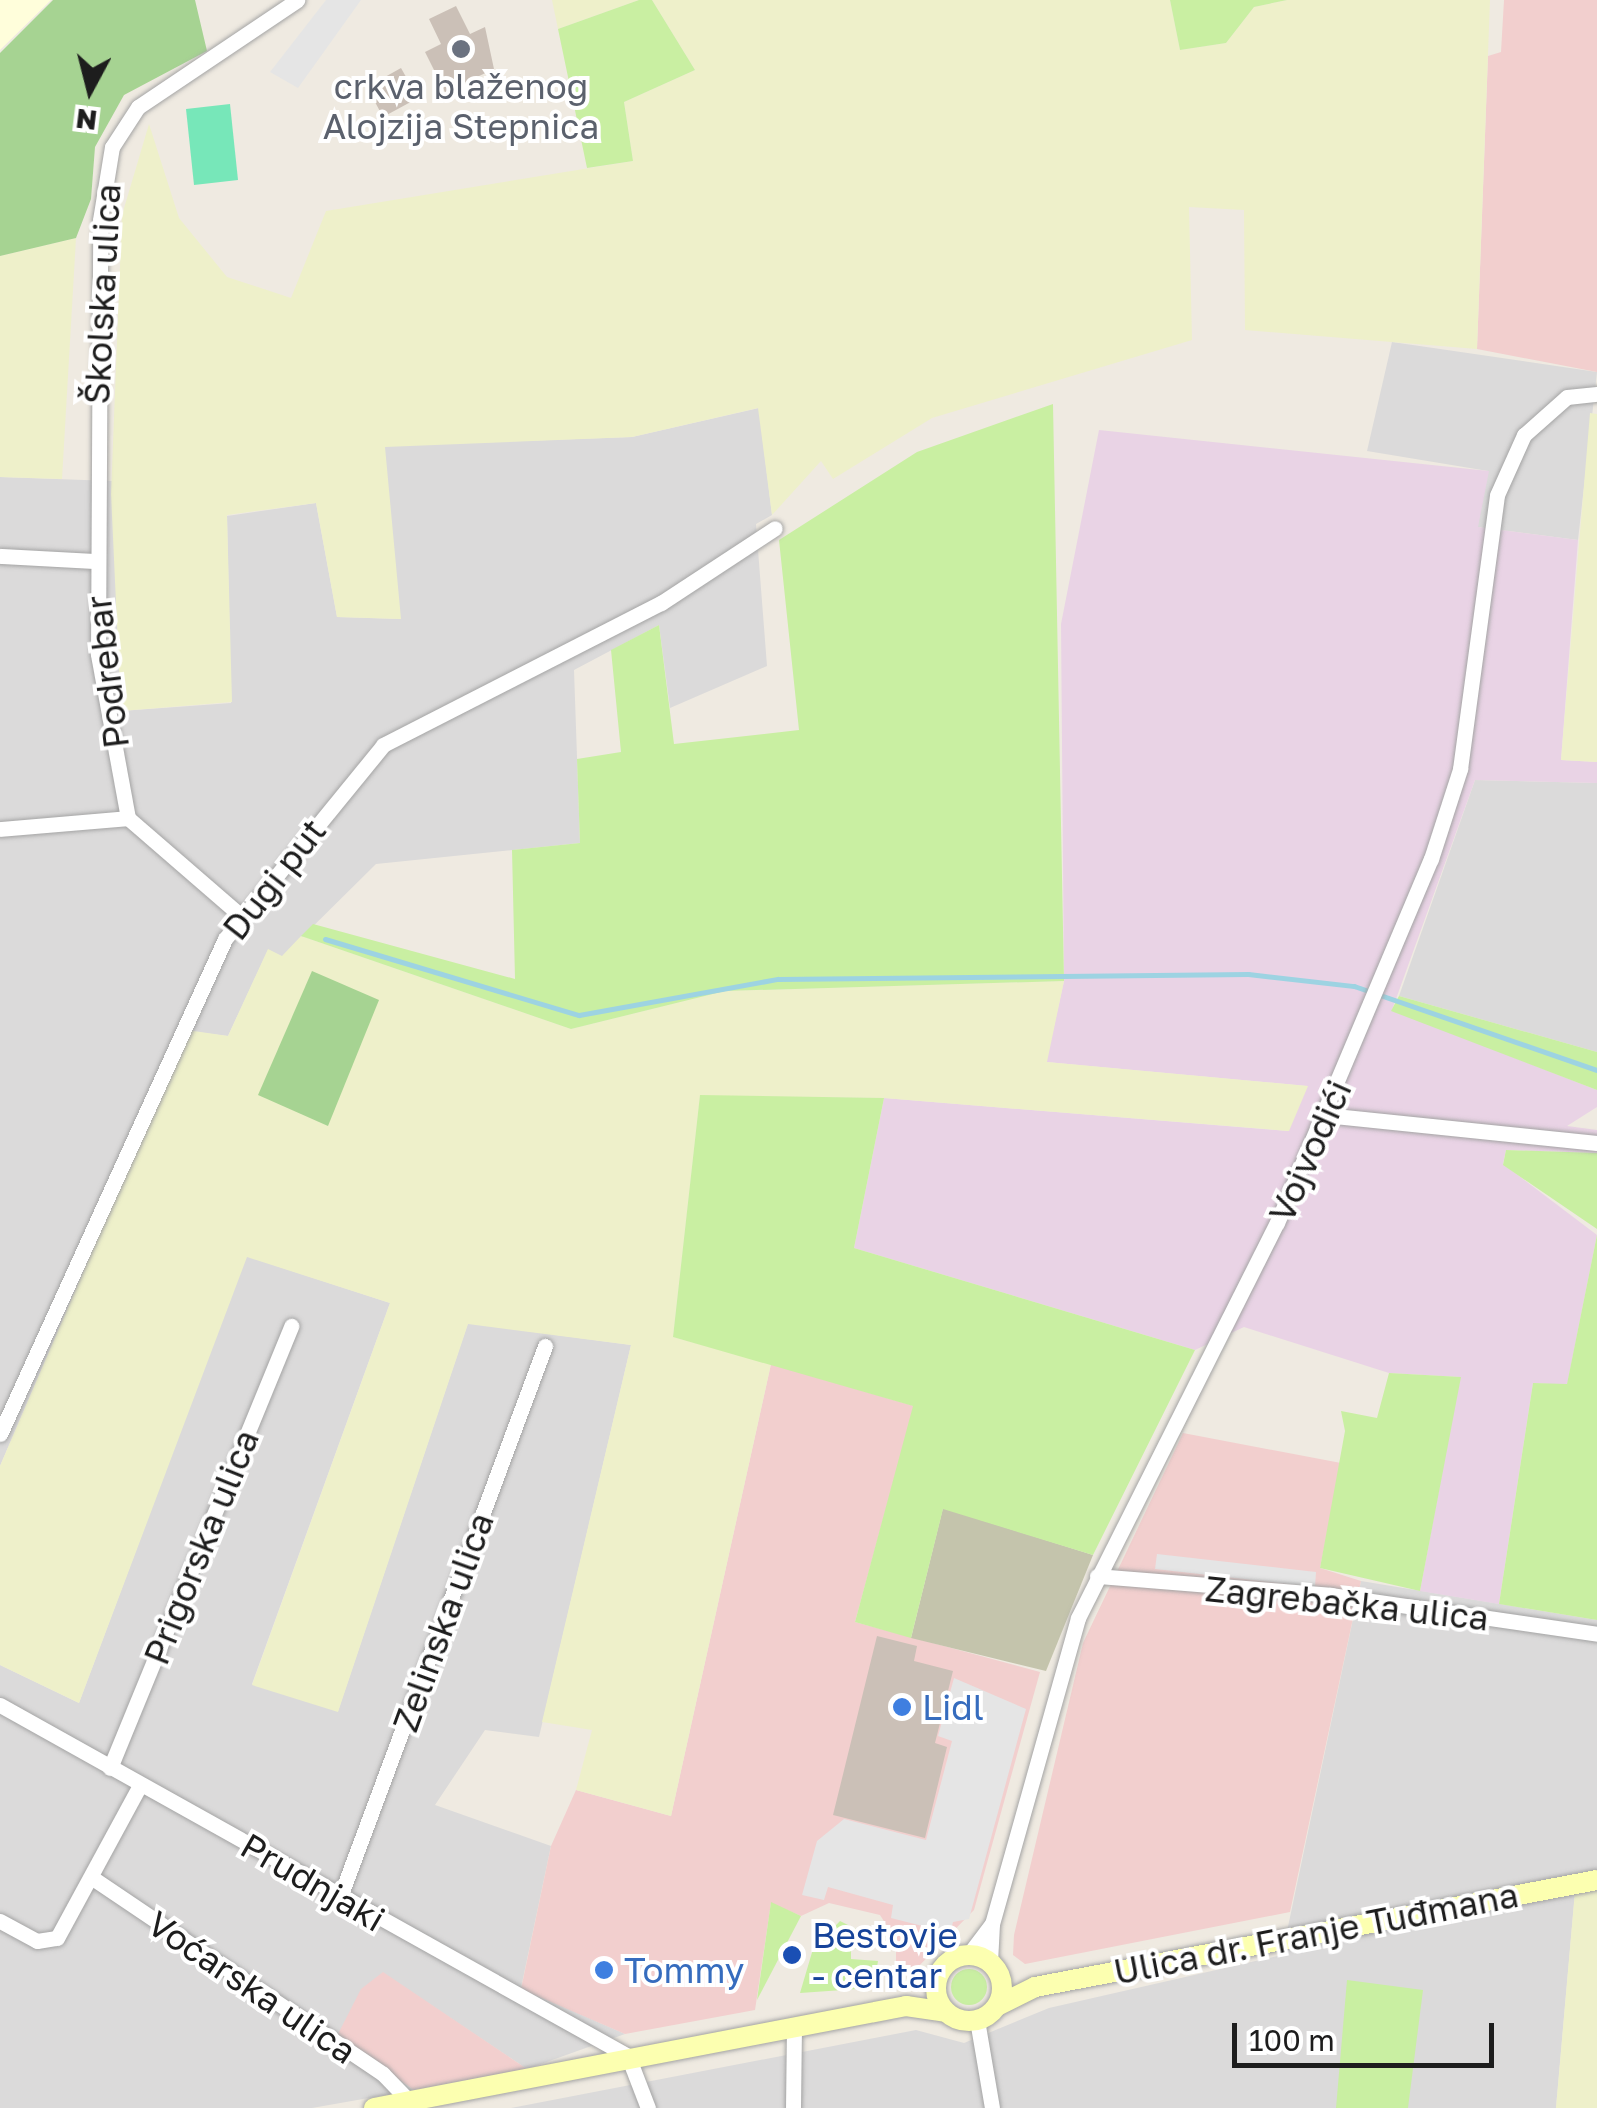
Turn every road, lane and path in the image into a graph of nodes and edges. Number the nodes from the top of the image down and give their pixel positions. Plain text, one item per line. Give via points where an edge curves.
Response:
1 (297, 0) edge
2 (1597, 394) edge
3 (774, 528) dead end
4 (0, 556) edge
5 (96, 561) junction
6 (128, 818) junction
7 (0, 829) edge
8 (241, 916) junction
9 (1326, 1115) junction
10 (1597, 1143) edge
11 (291, 1326) dead end
12 (545, 1346) dead end
13 (0, 1434) edge
14 (1097, 1576) junction
15 (1597, 1634) edge
16 (0, 1705) edge
17 (110, 1768) junction
18 (140, 1784) junction
19 (91, 1877) junction
20 (1597, 1880) edge
21 (340, 1897) junction
22 (0, 1920) edge
23 (992, 1924) junction
24 (970, 1954) junction
25 (995, 1968) junction
26 (938, 1976) junction
27 (1035, 1987) junction
28 (906, 2006) junction
29 (997, 2006) junction
30 (946, 2012) junction
31 (977, 2020) junction
32 (794, 2026) junction
33 (628, 2056) junction
34 (409, 2102) junction
35 (374, 2108) edge
36 (648, 2108) edge
37 (794, 2108) edge
38 (992, 2108) edge

1 - 5 street, Školska ulica via 138,107 112,147 100,220
2 - 9 street, Vojvodići via 1567,397 1524,435 1497,495 1460,769 1385,979
3 - 8 street, Dugi put via 661,603 383,745
4 - 5 street, Podrebar
5 - 6 street, Podrebar via 98,654
6 - 7 street
6 - 8 street
8 - 13 street, Dugi put via 189,1008
9 - 10 street
9 - 14 street, Vojvodići via 1230,1325
11 - 17 street, Prigorska ulica
12 - 21 street, Zelinska ulica
14 - 15 street, Zagrebačka ulica via 1331,1595
14 - 23 street, Vojvodići via 1064,1661
16 - 17 street, Prudnjaki
17 - 18 street, Prudnjaki
18 - 19 street
18 - 21 street, Prudnjaki
19 - 22 street via 56,1938 37,1941
19 - 34 street, Voćarska ulica via 383,2074
20 - 27 main road, Ulica dr. Franje Tuđmana
21 - 33 street, Prudnjaki
23 - 24 street, Vojvodići
23 - 25 street, Vojvodići
24 - 25 main road
24 - 26 main road via 950,1960
25 - 27 main road
25 - 29 main road
26 - 28 main road
26 - 30 main road
27 - 29 main road, Ulica dr. Franje Tuđmana
28 - 30 main road
28 - 32 main road
29 - 31 main road
30 - 31 main road
31 - 38 street
32 - 33 main road
32 - 37 street
33 - 34 main road
33 - 36 street
34 - 35 main road

